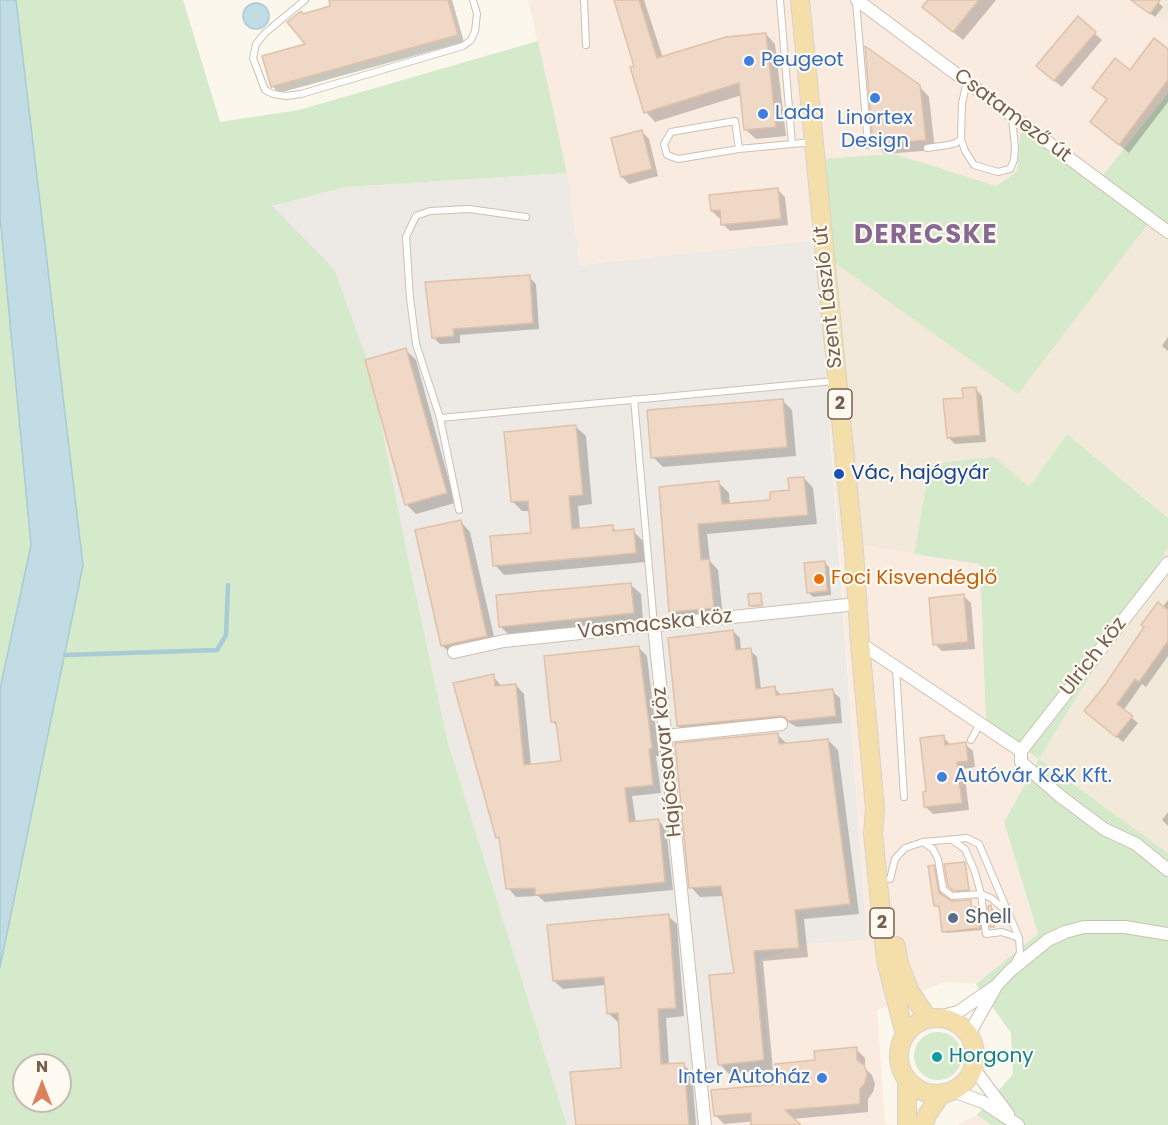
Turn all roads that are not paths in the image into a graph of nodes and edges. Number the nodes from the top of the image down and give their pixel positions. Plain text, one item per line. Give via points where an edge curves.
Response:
1 (305, 0) edge
2 (473, 0) edge
3 (584, 0) edge
4 (780, 0) edge
5 (800, 0) edge
6 (856, 0) edge
7 (586, 45) dead end
8 (967, 82) junction
9 (1012, 116) junction
10 (961, 139) junction
11 (814, 142) junction
12 (792, 144) junction
13 (868, 145) dead end
14 (927, 148) dead end
15 (739, 150) junction
16 (526, 217) dead end
17 (1168, 232) edge
18 (837, 380) junction
19 (634, 399) junction
20 (440, 418) junction
21 (459, 510) dead end
22 (1168, 563) edge
23 (857, 604) junction
24 (654, 625) junction
25 (860, 643) junction
26 (454, 652) dead end
27 (896, 667) junction
28 (781, 724) dead end
29 (980, 724) junction
30 (665, 736) junction
31 (971, 740) dead end
32 (1021, 751) junction
33 (904, 797) dead end
34 (875, 808) junction
35 (951, 839) junction
36 (923, 842) junction
37 (1168, 870) edge
38 (890, 879) junction
39 (981, 894) junction
40 (1010, 917) junction
41 (1168, 934) edge
42 (1019, 938) junction
43 (1010, 971) junction
44 (996, 986) junction
45 (933, 1018) junction
46 (969, 1034) junction
47 (905, 1035) junction
48 (974, 1068) junction
49 (907, 1079) junction
50 (947, 1092) junction
51 (1016, 1124) edge
52 (705, 1125) edge
53 (907, 1125) edge
54 (924, 1125) edge

1 - 2 lane via 256,44 253,58 265,90 273,94 302,94 463,46 475,31 477,14
3 - 7 lane
4 - 12 lane
5 - 11 main road, Szent László út / 2
6 - 8 street, Csatamező út
6 - 13 lane
8 - 9 street, Csatamező út
8 - 10 lane
9 - 10 lane via 1015,147 1010,169 998,172 974,165
9 - 17 street, Csatamező út
10 - 14 lane
11 - 12 lane
11 - 18 main road, Szent László út / 2
12 - 15 lane
15 - 15 lane via 678,159 667,155 664,144 671,132 735,121
16 - 20 lane via 469,209 430,211 416,216 406,237 416,344
18 - 19 lane
18 - 23 main road, Szent László út / 2
19 - 20 lane
19 - 24 lane, Hajócsavar köz
20 - 21 lane
22 - 32 street, Ulrich köz
23 - 24 street, Vasmacska köz
23 - 25 main road, Szent László út / 2
24 - 26 street, Vasmacska köz via 504,641
24 - 30 street, Hajócsavar köz
25 - 27 street
25 - 34 main road, Szent László út / 2
27 - 29 street
27 - 33 lane
28 - 30 street
29 - 31 lane
29 - 32 street
30 - 52 street, Hajócsavar köz
32 - 37 street via 1021,762 1060,796 1104,829 1136,844
34 - 38 main road, 2
34 - 47 main road, 2 via 873,834 886,960
35 - 36 lane
35 - 39 lane via 965,849
35 - 40 lane via 967,838 979,844
36 - 38 lane via 905,848 895,859
36 - 39 lane via 938,859 943,889 952,896
38 - 45 main road, 2 via 898,964 910,992
39 - 40 lane via 1000,905
39 - 42 lane via 986,934 1002,932
40 - 42 lane
41 - 43 street via 1125,927 1084,927 1048,940
42 - 43 lane via 1020,953
43 - 44 street
44 - 45 street via 958,1012
44 - 46 street
45 - 46 main road via 951,1020
45 - 47 main road via 915,1025
46 - 48 main road via 976,1057
47 - 49 main road, 2 via 899,1057
48 - 50 main road via 968,1079
48 - 51 street
49 - 50 main road via 928,1093
49 - 53 main road, 2
50 - 51 street via 983,1102
50 - 54 main road via 930,1110

